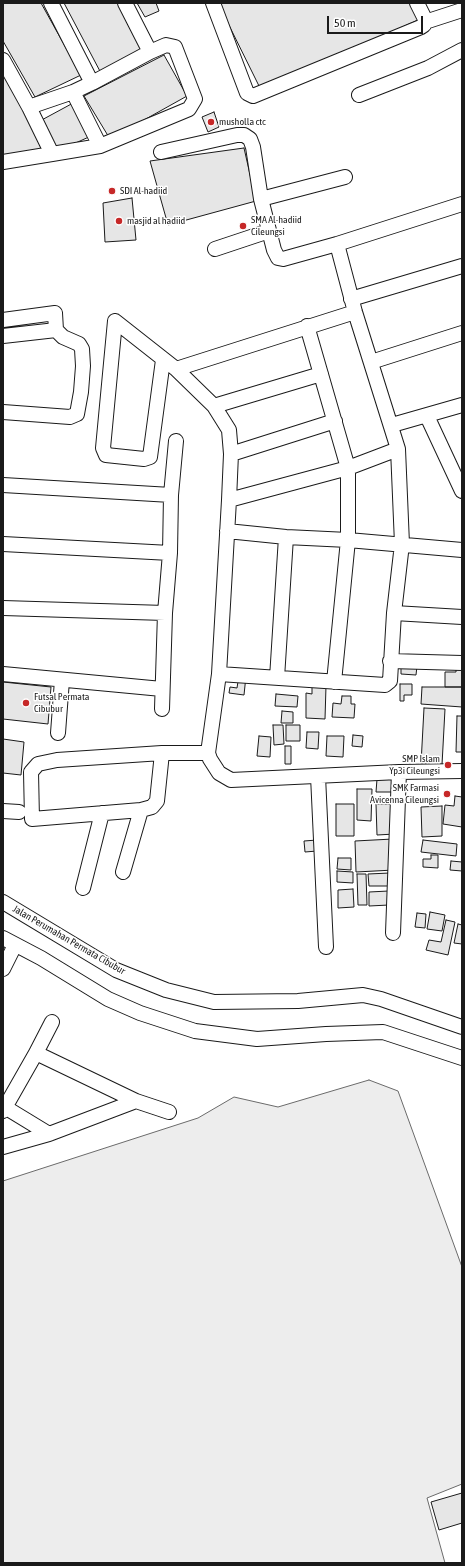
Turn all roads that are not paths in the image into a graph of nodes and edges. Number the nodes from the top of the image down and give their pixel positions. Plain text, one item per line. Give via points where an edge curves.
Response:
1 (51, 3) edge
2 (125, 3) edge
3 (213, 3) edge
4 (417, 3) edge
5 (462, 10) edge
6 (425, 22) junction
7 (462, 50) edge
8 (150, 52) junction
9 (3, 60) edge
10 (92, 83) junction
11 (73, 92) junction
12 (359, 95) dead end
13 (29, 108) junction
14 (100, 146) junction
15 (161, 152) dead end
16 (52, 154) junction
17 (3, 162) edge
18 (345, 177) dead end
19 (261, 199) junction
20 (462, 204) edge
21 (269, 231) junction
22 (337, 244) junction
23 (215, 249) dead end
24 (462, 266) edge
25 (353, 306) junction
26 (3, 320) edge
27 (307, 326) junction
28 (56, 330) junction
29 (462, 333) edge
30 (3, 336) edge
31 (163, 360) junction
32 (371, 362) junction
33 (176, 369) junction
34 (321, 374) junction
35 (462, 405) edge
36 (214, 406) junction
37 (3, 412) edge
38 (427, 416) junction
39 (335, 421) junction
40 (392, 426) junction
41 (176, 440) dead end
42 (398, 450) junction
43 (231, 454) junction
44 (348, 468) junction
45 (3, 485) edge
46 (462, 491) edge
47 (171, 495) junction
48 (229, 500) junction
49 (227, 531) junction
50 (286, 537) junction
51 (348, 540) junction
52 (3, 544) edge
53 (402, 544) junction
54 (462, 550) edge
55 (170, 553) junction
56 (3, 608) edge
57 (164, 613) junction
58 (394, 613) junction
59 (462, 617) edge
60 (390, 661) junction
61 (462, 663) edge
62 (3, 674) edge
63 (219, 674) junction
64 (277, 678) junction
65 (62, 680) junction
66 (334, 682) junction
67 (162, 689) junction
68 (162, 709) dead end
69 (58, 733) dead end
70 (162, 753) junction
71 (208, 753) junction
72 (400, 772) junction
73 (462, 772) edge
74 (318, 776) junction
75 (141, 810) junction
76 (3, 811) edge
77 (19, 812) dead end
78 (102, 813) junction
79 (123, 872) dead end
80 (83, 888) dead end
81 (3, 902) edge
82 (393, 934) dead end
83 (6, 941) edge
84 (326, 947) dead end
85 (3, 969) edge
86 (52, 1022) dead end
87 (462, 1027) edge
88 (36, 1053) junction
89 (462, 1058) edge
90 (136, 1101) junction
91 (4, 1108) edge
92 (169, 1112) dead end
93 (49, 1134) junction
94 (3, 1147) edge

1 - 10 street
2 - 8 street
3 - 6 street via 247,92 253,96 421,27
4 - 6 street
5 - 6 street
7 - 12 street via 428,68
8 - 10 street
8 - 14 street via 166,45 175,47 194,103 186,111
9 - 13 street
10 - 11 street
11 - 13 street
11 - 14 street
13 - 16 street
14 - 16 street
15 - 19 street via 244,135 250,139 253,147
16 - 17 street
18 - 19 street
19 - 21 street
20 - 22 street
21 - 22 street via 280,259
21 - 23 street
22 - 25 street
24 - 25 street
25 - 27 street
25 - 32 street
26 - 28 street via 55,313
27 - 33 street
27 - 34 street
28 - 30 street
28 - 37 street via 63,337 79,344 82,349 83,366 78,412 70,416
29 - 32 street
31 - 31 street via 115,321 103,448 106,455 144,459 150,457
31 - 33 street
32 - 40 street
33 - 36 street
34 - 36 street
34 - 39 street
35 - 38 street
36 - 43 street via 229,430
38 - 40 street
38 - 46 street
39 - 43 street
39 - 44 street
40 - 42 street
41 - 47 street
42 - 44 street
42 - 53 street
43 - 48 street
44 - 48 street
44 - 51 street
45 - 47 street
47 - 55 street
48 - 49 street
49 - 50 street
49 - 63 street
50 - 51 street
50 - 64 street
51 - 53 street
51 - 66 street
52 - 55 street
53 - 54 street
53 - 58 street
55 - 57 street
56 - 57 street
57 - 67 street
58 - 59 street
58 - 60 street
60 - 61 street
60 - 66 street via 390,680 387,684
62 - 65 street
63 - 64 street
63 - 71 street
64 - 66 street
65 - 67 street
65 - 69 street
67 - 68 street
70 - 71 street
70 - 75 street via 157,801 152,807
70 - 78 street via 57,760 43,762 34,767 32,819
71 - 74 street via 219,773 231,780
72 - 73 street
72 - 74 street
72 - 82 street
74 - 84 street
75 - 78 street
75 - 79 street
76 - 77 street
78 - 80 street
81 - 87 street, Jalan Perumahan Permata Cibubur via 116,970 166,990 214,1002 298,1001 363,995 380,998
83 - 85 street
83 - 89 street via 41,958 108,999 140,1014 195,1031 258,1039 383,1032
86 - 88 street
88 - 90 street
88 - 91 street
90 - 92 street
90 - 93 street
91 - 93 street
93 - 94 street

